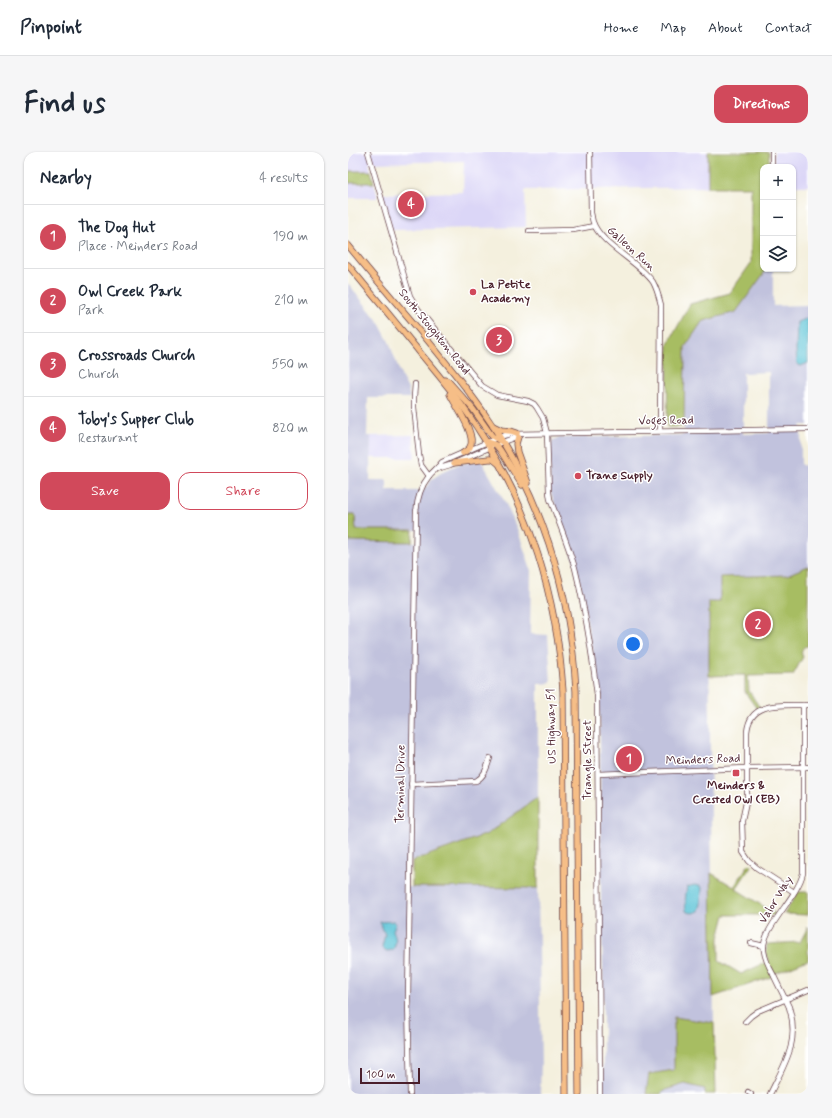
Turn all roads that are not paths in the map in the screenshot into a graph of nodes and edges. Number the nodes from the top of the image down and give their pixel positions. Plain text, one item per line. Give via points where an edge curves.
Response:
1 (368, 152) edge
2 (590, 152) edge
3 (772, 152) edge
4 (772, 164) edge
5 (594, 226) junction
6 (529, 231) dead end
7 (348, 245) edge
8 (348, 265) edge
9 (441, 379) junction
10 (415, 384) dead end
11 (446, 385) junction
12 (493, 426) junction
13 (808, 429) edge
14 (660, 431) junction
15 (547, 433) junction
16 (518, 435) junction
17 (495, 442) junction
18 (463, 453) junction
19 (454, 463) junction
20 (499, 463) junction
21 (437, 469) junction
22 (429, 476) junction
23 (533, 502) junction
24 (806, 705) edge
25 (490, 758) dead end
26 (806, 767) edge
27 (747, 768) junction
28 (598, 774) junction
29 (411, 784) junction
30 (806, 846) edge
31 (794, 892) junction
32 (751, 943) dead end
33 (764, 946) junction
34 (808, 990) edge
35 (785, 999) junction
36 (745, 1022) dead end
37 (410, 1094) edge
38 (566, 1094) edge
39 (580, 1094) edge
40 (600, 1094) edge
41 (770, 1094) edge

1 - 15 street, Triangle Street via 410,296 418,309 482,386 497,394 534,404
2 - 5 street, Galleon Run via 591,213
3 - 4 street
5 - 6 street via 573,230
5 - 14 street, Galleon Run via 652,281 656,288 661,305
7 - 12 main road, South Stoughton Road via 456,375
8 - 9 main road, South Stoughton Road
9 - 11 main road, South Stoughton Road
9 - 17 main road via 448,381 473,409
10 - 22 street via 414,407 419,455 421,465
11 - 17 main road, US Highway 51 via 468,414
11 - 18 main road via 470,434 472,444
12 - 16 main road
12 - 17 main road, South Stoughton Road
13 - 14 street, Voges Road
14 - 15 street, Voges Road
15 - 16 street, Voges Road
15 - 28 street, Triangle Street via 548,492 574,568 595,674
16 - 17 street, Voges Road
16 - 23 main road via 517,452
17 - 18 street, Terminal Drive
17 - 19 street, Terminal Drive
17 - 20 main road, US Highway 51
17 - 23 main road, US Highway 51
18 - 21 street, Terminal Drive via 442,462
19 - 20 main road via 489,459
19 - 21 street, Terminal Drive
20 - 38 main road, US Highway 51 via 517,498 537,548 551,601 560,655 563,703
21 - 22 street, Terminal Drive
22 - 29 street, Terminal Drive via 418,499 416,512
23 - 39 main road, US Highway 51 via 560,582 575,672
24 - 26 street, Valor Way
24 - 27 street via 771,706 755,713 747,726
25 - 29 street via 486,771 476,781
26 - 27 street, Meinders Road
26 - 30 street, Valor Way
27 - 28 street, Meinders Road
27 - 31 street via 747,798 742,821 743,852 757,868
28 - 40 street, Triangle Street
29 - 37 street, Terminal Drive via 408,1009
30 - 31 street, Valor Way via 802,876
31 - 33 street, Valor Way via 766,936
32 - 33 street
33 - 35 street via 767,960
34 - 35 street
35 - 36 street via 758,1011
35 - 41 street via 791,1015 793,1039 788,1057

